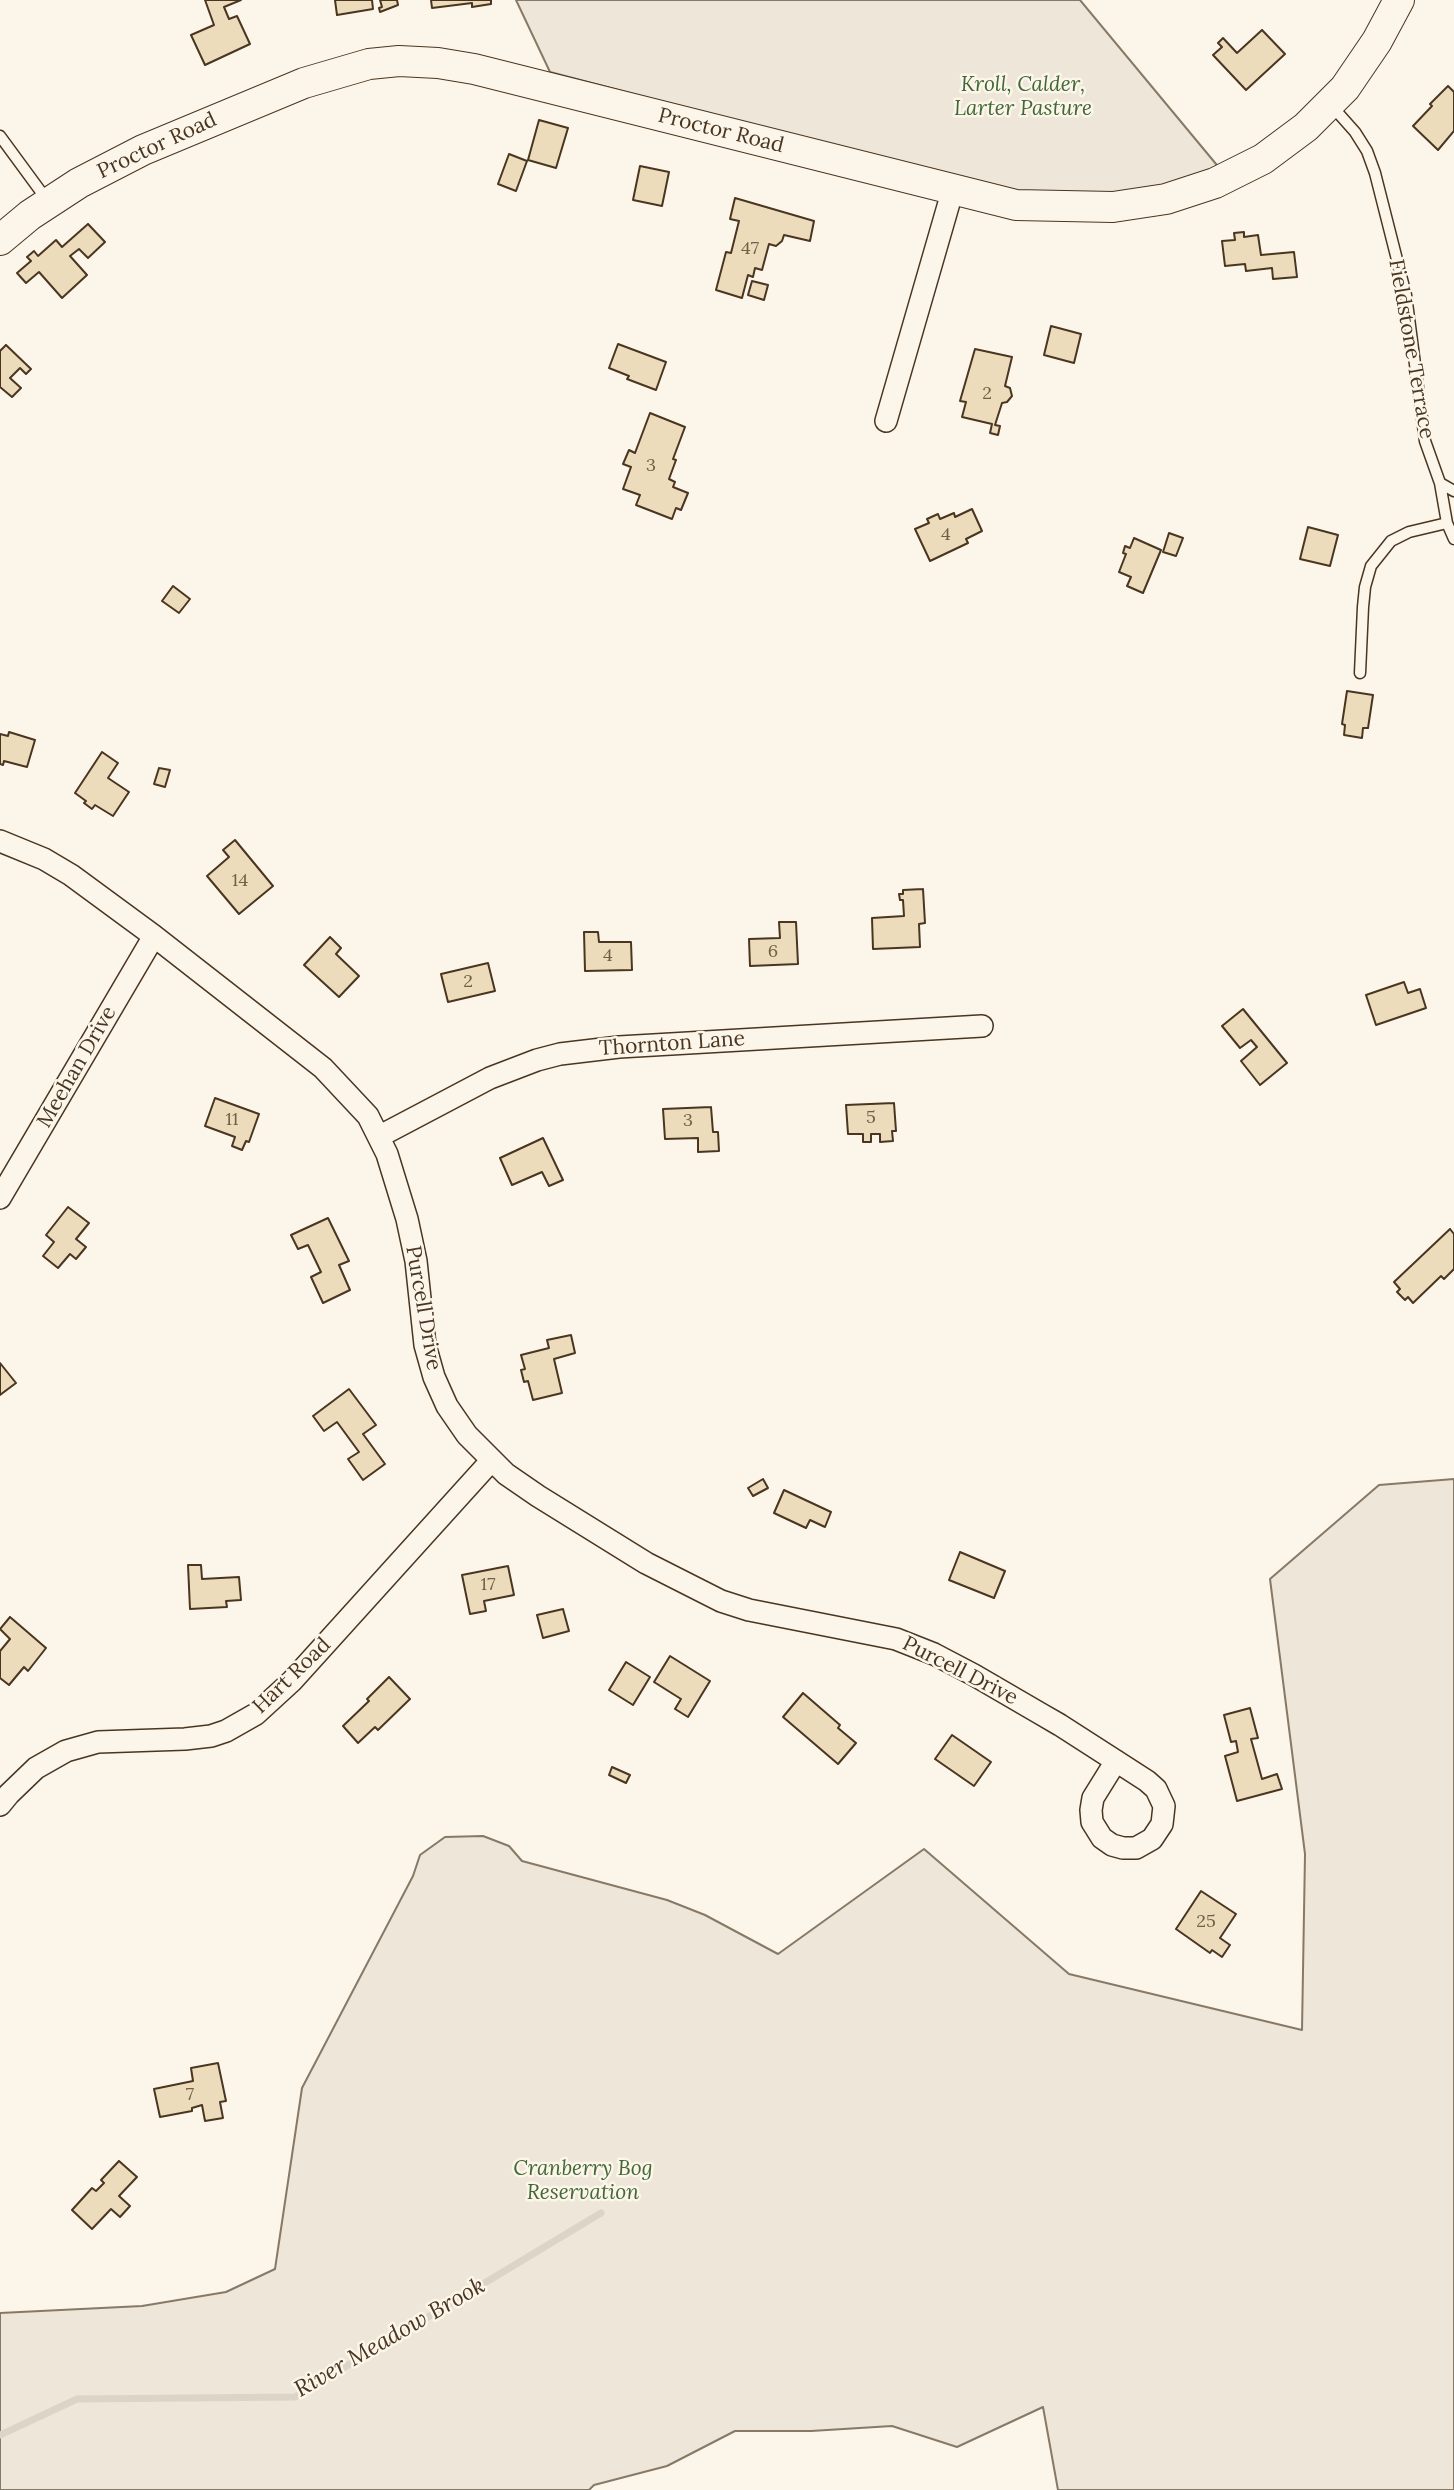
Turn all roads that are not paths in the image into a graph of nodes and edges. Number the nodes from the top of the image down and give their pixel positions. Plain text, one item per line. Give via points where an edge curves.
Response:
1 (1399, 0) edge
2 (1330, 103) junction
3 (0, 136) edge
4 (953, 189) junction
5 (49, 202) junction
6 (0, 240) edge
7 (886, 421) dead end
8 (1440, 483) junction
9 (1454, 491) edge
10 (1447, 523) junction
11 (1454, 539) edge
12 (1360, 673) dead end
13 (0, 841) edge
14 (154, 936) junction
15 (982, 1026) dead end
16 (380, 1136) junction
17 (0, 1198) edge
18 (491, 1461) junction
19 (1116, 1761) dead end
20 (0, 1805) edge

1 - 2 main road, Proctor Road via 1377,41
2 - 4 main road, Proctor Road via 1263,159 1215,183 1166,199 1064,208 1016,205
2 - 8 lane, Fieldstone Terrace via 1355,132 1375,173 1406,295 1425,441
3 - 5 lane
4 - 5 main road, Proctor Road via 474,69 399,61 339,71 267,97 143,149
4 - 7 street
5 - 6 main road, Proctor Road
8 - 9 lane
8 - 10 lane, Fieldstone Terrace
10 - 11 lane, Fieldstone Terrace
10 - 12 lane via 1391,541 1371,566 1365,587
13 - 14 street, Purcell Drive via 71,875
14 - 16 street, Purcell Drive via 323,1068
14 - 17 street, Meehan Drive
15 - 16 street, Thornton Lane via 560,1054 490,1078
16 - 18 street, Purcell Drive via 407,1219 434,1377 456,1421
18 - 19 street, Purcell Drive via 538,1496 697,1590 749,1610 914,1646 974,1675
18 - 20 street, Hart Road via 292,1681 256,1714 226,1731 197,1738 82,1745 36,1768

